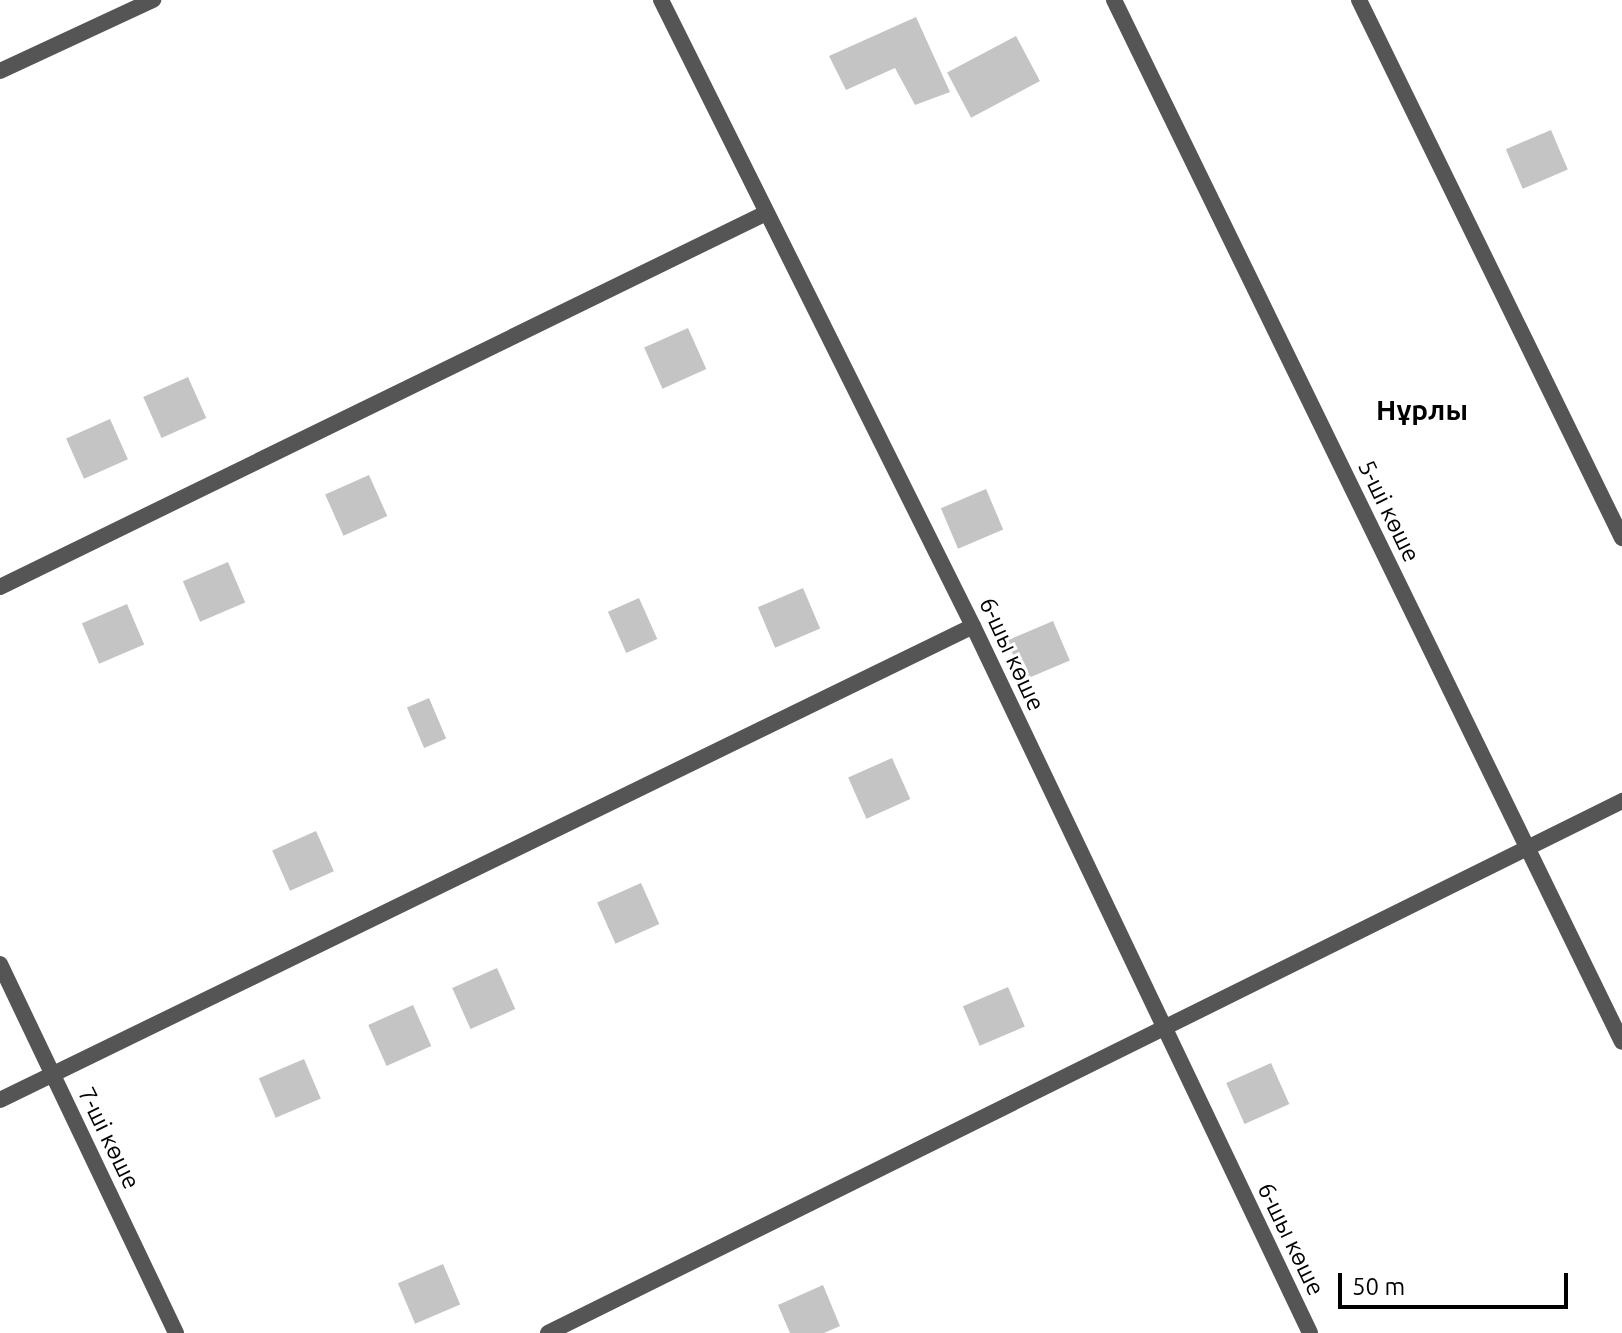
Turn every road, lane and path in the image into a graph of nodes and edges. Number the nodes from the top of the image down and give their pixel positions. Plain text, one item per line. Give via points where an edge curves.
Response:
1 (153, 0) edge
2 (661, 0) edge
3 (1114, 0) edge
4 (1359, 0) edge
5 (0, 71) edge
6 (766, 213) junction
7 (1622, 538) edge
8 (0, 587) edge
9 (973, 626) junction
10 (1622, 801) edge
11 (1527, 849) junction
12 (0, 964) edge
13 (1161, 1026) junction
14 (1622, 1042) edge
15 (52, 1075) junction
16 (0, 1100) edge
17 (176, 1333) edge
18 (548, 1333) edge
19 (1310, 1333) edge

1 - 5 lane
2 - 6 lane, 6-шы көше
3 - 11 lane, 5-ші көше
4 - 7 lane
6 - 8 lane
6 - 9 lane, 6-шы көше
9 - 13 lane, 6-шы көше
9 - 15 lane
10 - 11 lane
11 - 13 lane
11 - 14 lane, 5-ші көше
12 - 15 lane, 7-ші көше
13 - 18 lane
13 - 19 lane, 6-шы көше
15 - 16 lane
15 - 17 lane, 7-ші көше

